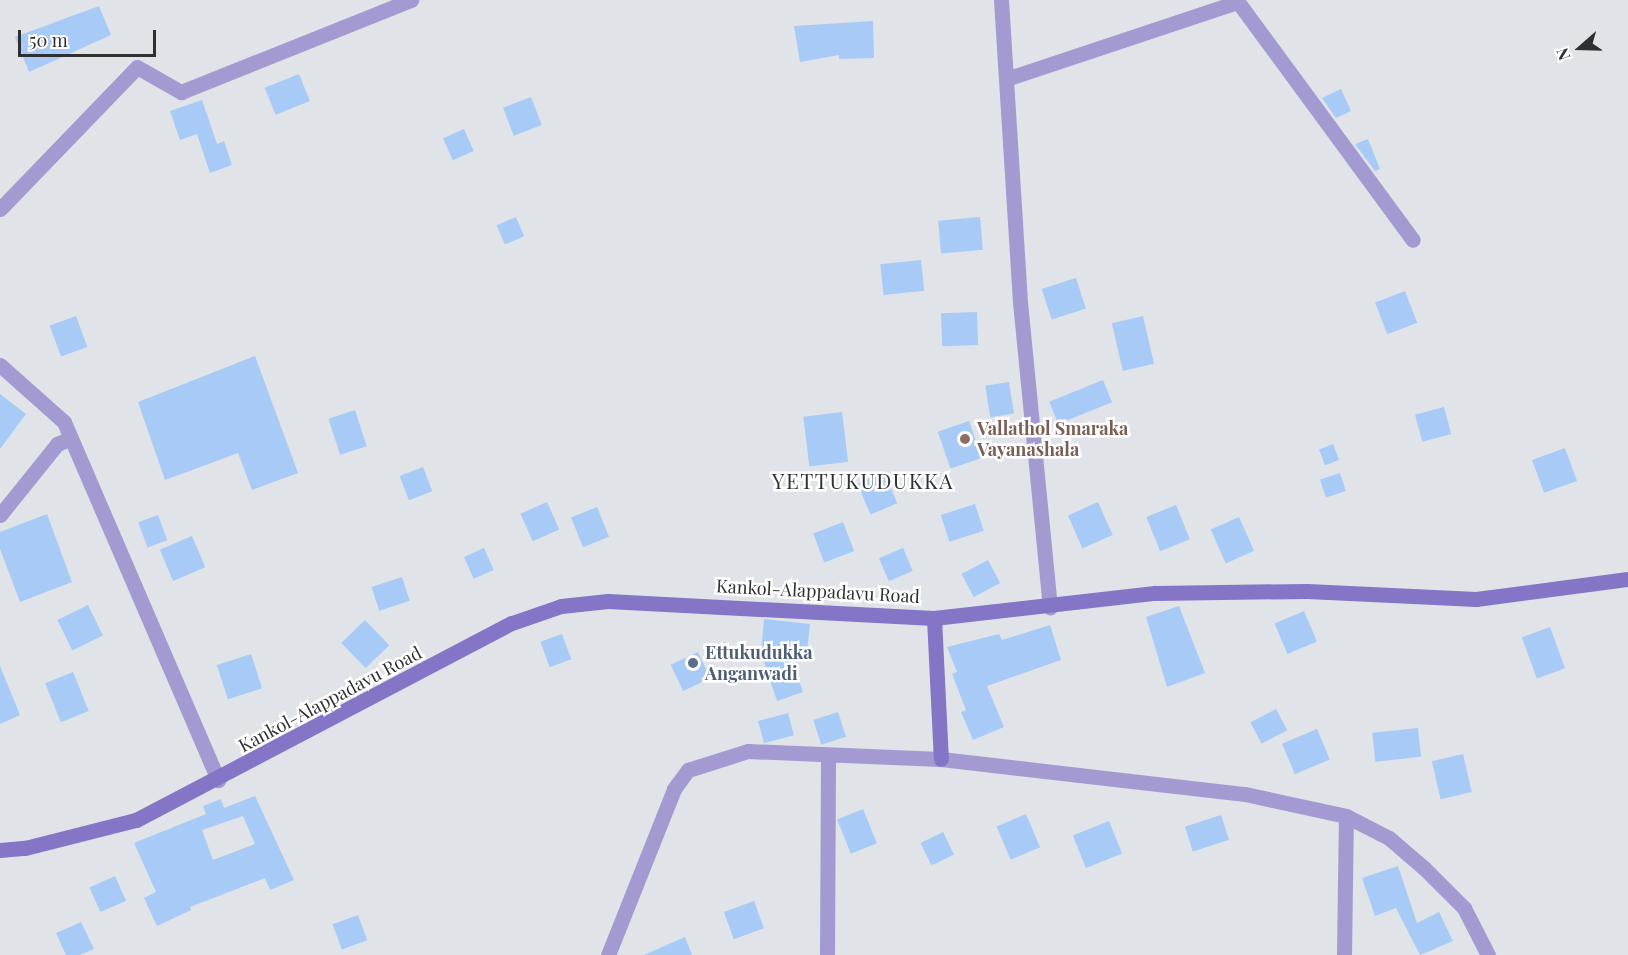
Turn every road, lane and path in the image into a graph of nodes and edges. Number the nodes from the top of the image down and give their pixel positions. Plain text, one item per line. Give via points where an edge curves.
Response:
1 (411, 0) edge
2 (1001, 0) edge
3 (1006, 79) junction
4 (0, 209) edge
5 (1413, 240) dead end
6 (0, 365) edge
7 (70, 438) junction
8 (0, 515) edge
9 (1628, 579) edge
10 (1050, 608) junction
11 (934, 618) junction
12 (828, 755) junction
13 (940, 759) junction
14 (218, 780) junction
15 (1346, 816) junction
16 (0, 850) edge
17 (608, 955) edge
18 (827, 955) edge
19 (1344, 955) edge
20 (1488, 955) edge

1 - 4 street via 181,92 137,67
2 - 3 street
3 - 5 street via 1238,2
3 - 10 street via 1020,302
6 - 7 street via 64,422
7 - 8 street via 57,444
7 - 14 street
9 - 10 main road via 1476,599 1307,591 1155,593
10 - 11 main road
11 - 13 main road, Kankol-Alappadavu Road
11 - 14 main road, Kankol-Alappadavu Road via 792,607 608,600 561,606 512,623
12 - 13 street
12 - 17 street via 748,751 688,770 674,789
12 - 18 street
13 - 15 street via 1245,795
14 - 16 main road, Kankol-Alappadavu Road via 136,820 25,848
15 - 19 street
15 - 20 street via 1389,838 1424,868 1464,909

